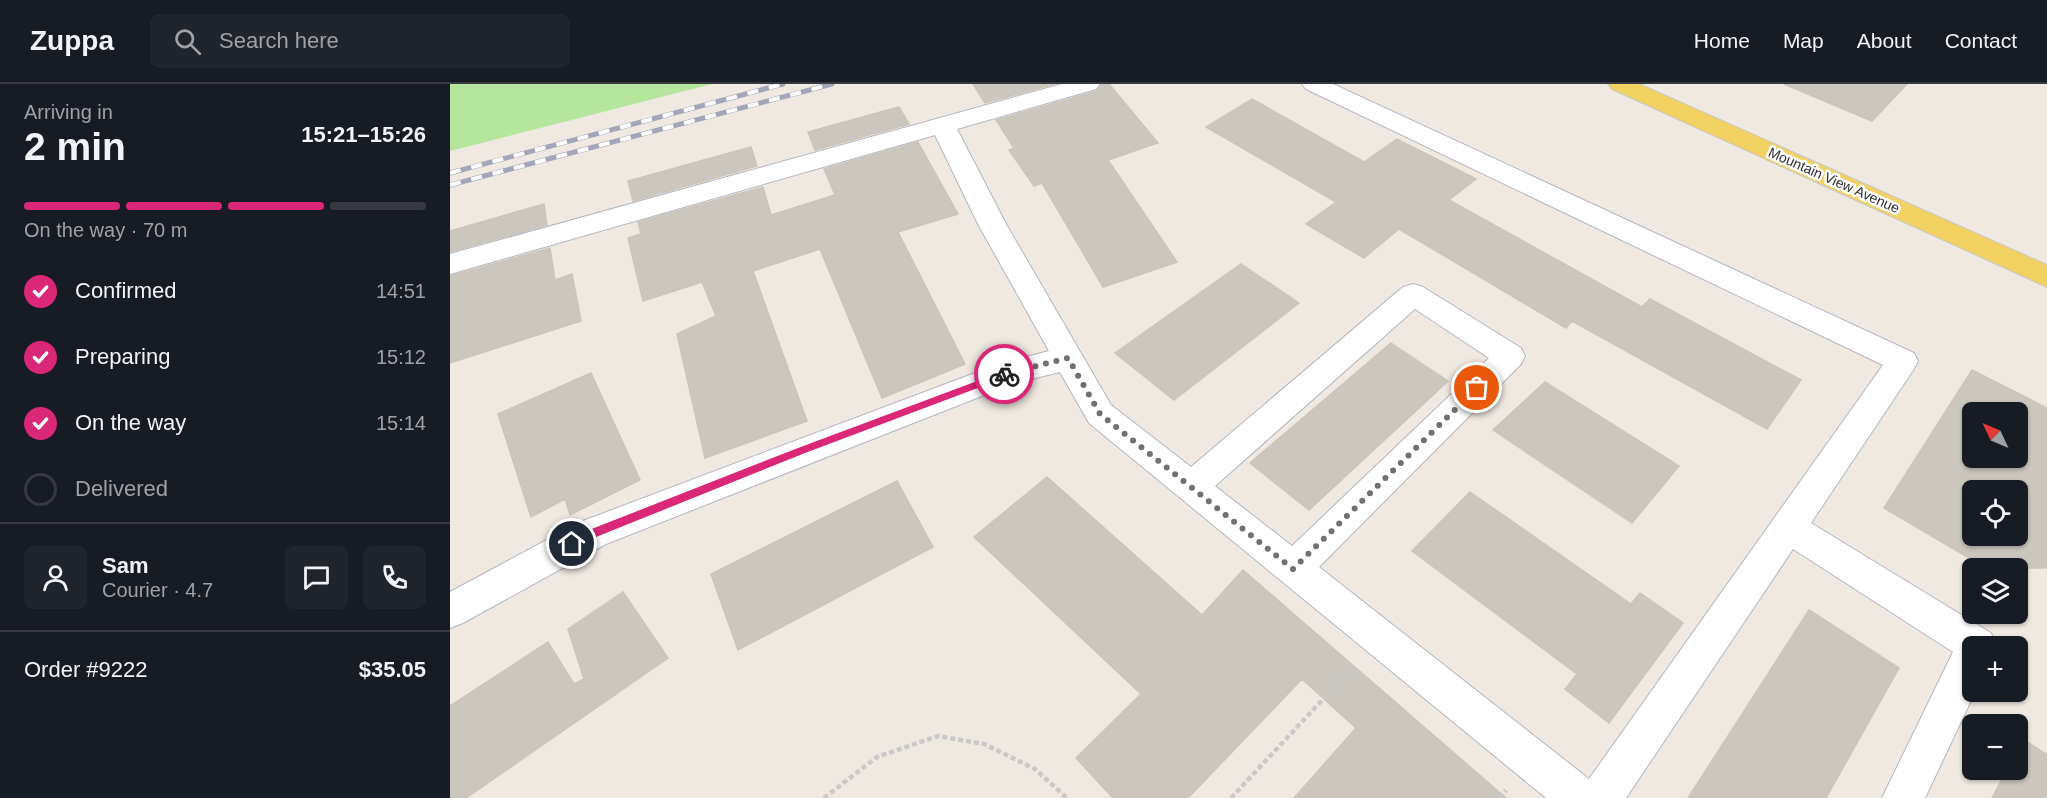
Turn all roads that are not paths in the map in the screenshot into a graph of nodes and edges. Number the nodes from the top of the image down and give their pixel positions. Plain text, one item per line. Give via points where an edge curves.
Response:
1 (1088, 84) edge
2 (1314, 84) edge
3 (1620, 84) edge
4 (942, 124) junction
5 (450, 264) edge
6 (2047, 277) edge
7 (1068, 358) junction
8 (1191, 487) junction
9 (1788, 527) junction
10 (1293, 569) junction
11 (450, 611) edge
12 (1962, 637) edge
13 (1962, 677) edge
14 (1579, 798) edge
15 (1601, 798) edge
16 (1903, 798) edge

1 - 4 lane
2 - 9 lane via 1903,361
3 - 6 main road, Mountain View Avenue
4 - 5 lane
4 - 7 lane via 992,224
7 - 8 lane via 1100,414
7 - 11 lane via 1010,372 604,529
8 - 10 lane
8 - 10 lane via 1413,294 1510,356
9 - 12 lane
9 - 15 lane
10 - 14 lane
13 - 16 lane

